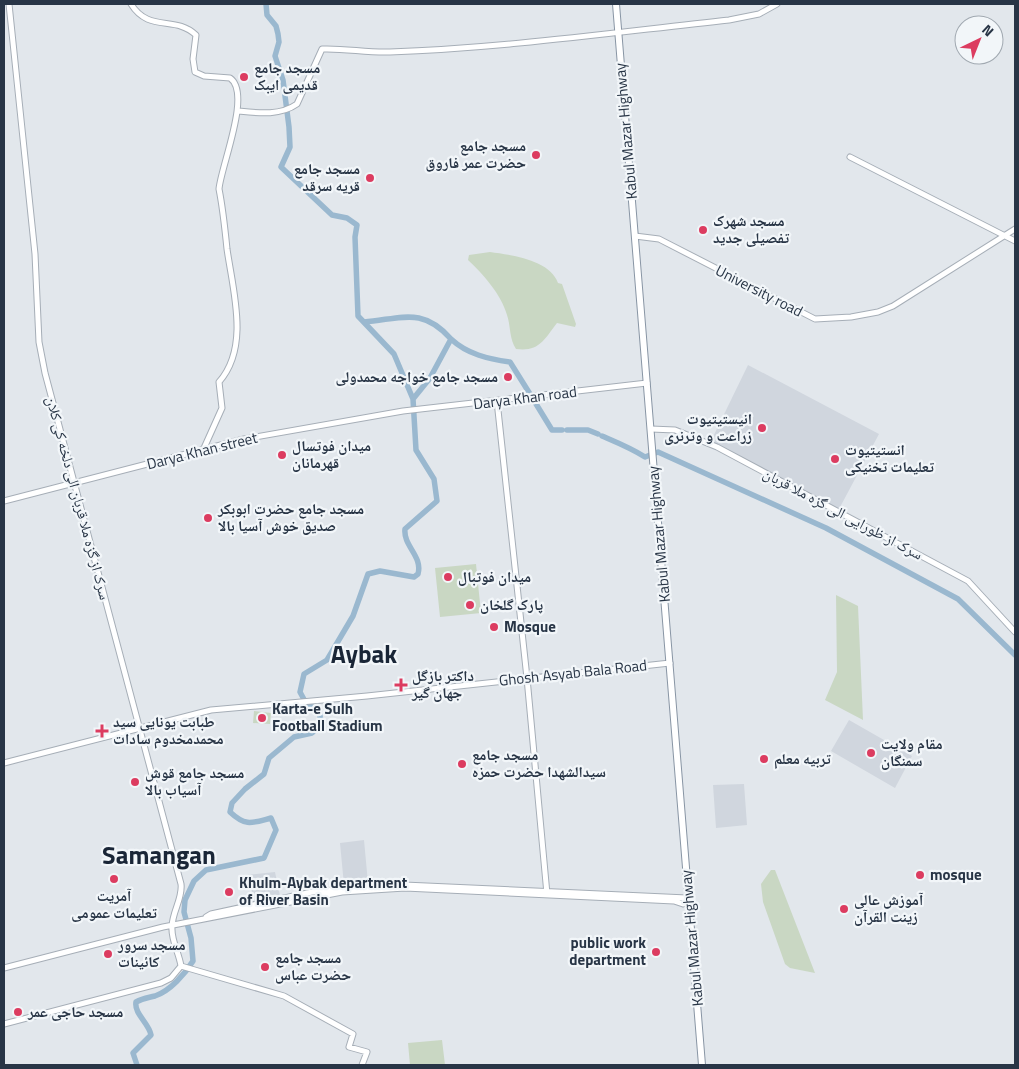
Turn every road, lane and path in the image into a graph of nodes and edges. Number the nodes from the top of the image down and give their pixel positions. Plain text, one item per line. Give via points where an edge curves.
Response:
1 (10, 4) edge
2 (131, 4) edge
3 (616, 4) edge
4 (777, 4) edge
5 (618, 32) junction
6 (238, 111) junction
7 (850, 157) dead end
8 (1015, 229) edge
9 (635, 236) junction
10 (1005, 236) junction
11 (1015, 241) edge
12 (647, 383) junction
13 (497, 401) junction
14 (403, 411) joint
15 (651, 429) junction
16 (204, 448) junction
17 (74, 484) junction
18 (4, 501) edge
19 (1015, 632) edge
20 (670, 663) junction
21 (527, 678) junction
22 (139, 727) junction
23 (4, 763) edge
24 (547, 893) junction
25 (685, 899) junction
26 (679, 902) junction
27 (689, 913) junction
28 (171, 926) junction
29 (183, 967) junction
30 (4, 969) edge
31 (4, 1024) edge
32 (362, 1065) edge
33 (702, 1065) edge

1 - 17 street, سرک از گزه ملا قربان الی دلخه کی کلان via 35,254 39,342
2 - 6 street via 135,11 154,22 183,25 196,35 195,72 234,81
3 - 5 highway, Kabul Mazar Highway
4 - 5 street via 759,14 729,20
5 - 6 street via 388,52 322,49 297,104 289,110
5 - 9 highway, Kabul Mazar Highway
6 - 16 street via 220,176 235,292 236,338 227,373 219,382 222,408
7 - 10 street
8 - 10 street, University road
9 - 10 street, University road via 658,239 815,319 851,317 893,306
9 - 12 highway, Kabul Mazar Highway
10 - 11 street
12 - 13 street, Darya Khan road
12 - 15 highway, Kabul Mazar Highway
13 - 14 street, Darya Khan road
13 - 21 street
14 - 16 street, Darya Khan street
15 - 19 street, سرک از ظورایی الی گزه ملا قربان via 675,430 717,447 968,581
15 - 20 highway, Kabul Mazar Highway
16 - 17 street, Darya Khan street
17 - 18 street, Darya Khan street
17 - 22 street, سرک از گزه ملا قربان الی دلخه کی کلان
20 - 21 street, Ghosh Asyab Bala Road
20 - 25 highway, Kabul Mazar Highway via 687,885
21 - 22 street, Ghosh Asyab Bala Road via 211,710
21 - 24 street
22 - 23 street, Ghosh Asyab Bala Road
22 - 28 street, سرک از گزه ملا قربان الی دلخه کی کلان via 181,884 182,891
24 - 25 street
24 - 26 street
24 - 28 street via 382,884 312,892
25 - 26 street
25 - 27 highway, Kabul Mazar Highway
26 - 27 street
27 - 33 highway, Kabul Mazar Highway
28 - 29 street, سرک از گزه ملا قربان الی دلخه کی کلان
28 - 30 street
29 - 31 street via 161,983
29 - 32 street via 279,994 336,1023 353,1034 349,1047 367,1052

